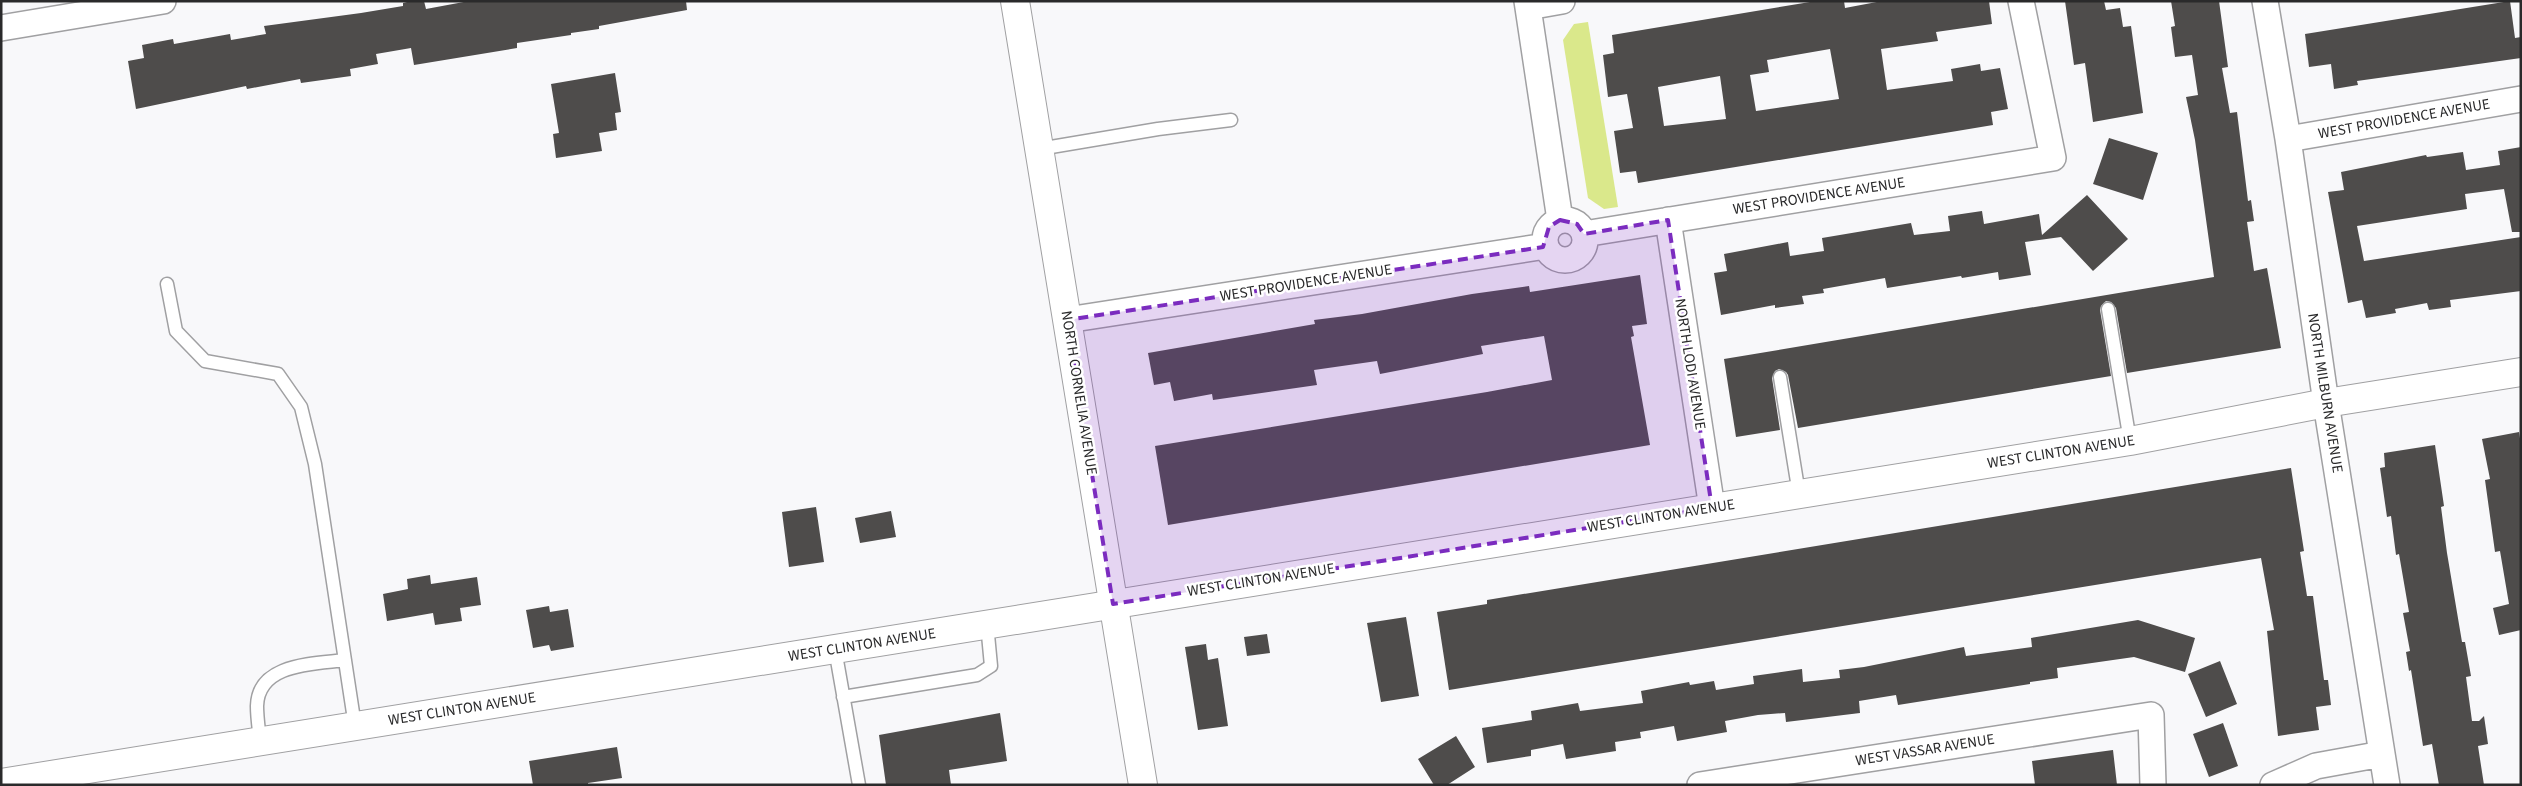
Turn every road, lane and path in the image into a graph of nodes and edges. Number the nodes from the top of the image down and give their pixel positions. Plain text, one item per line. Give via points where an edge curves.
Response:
1 (163, 1) edge
2 (1015, 1) edge
3 (1562, 1) edge
4 (2021, 1) edge
5 (2265, 1) edge
6 (1528, 4) edge
7 (1, 28) edge
8 (2521, 99) edge
9 (1232, 120) dead end
10 (2288, 140) junction
11 (1039, 149) junction
12 (1560, 220) junction
13 (1668, 220) junction
14 (1584, 234) junction
15 (1546, 246) junction
16 (167, 284) dead end
17 (2108, 309) dead end
18 (1067, 320) junction
19 (2521, 372) edge
20 (1780, 377) dead end
21 (2326, 403) junction
22 (2130, 441) junction
23 (1799, 494) junction
24 (1712, 508) junction
25 (1113, 604) junction
26 (986, 624) junction
27 (835, 649) junction
28 (345, 660) junction
29 (843, 697) junction
30 (355, 726) junction
31 (260, 742) junction
32 (2382, 754) junction
33 (32, 782) edge
34 (1, 783) edge
35 (859, 785) edge
36 (1142, 785) edge
37 (1700, 785) edge
38 (2154, 785) edge
39 (2273, 785) edge
40 (2387, 785) edge

1 - 7 street
2 - 11 main road, NORTH CORNELIA AVENUE
3 - 6 street
4 - 13 street, WEST PROVIDENCE AVENUE via 2053,158
5 - 10 street, NORTH MILBURN AVENUE
6 - 12 street
8 - 10 street, WEST PROVIDENCE AVENUE
9 - 11 lane via 1158,128
10 - 21 street, NORTH MILBURN AVENUE
11 - 18 main road, NORTH CORNELIA AVENUE
12 - 14 street via 1578,224
12 - 15 street via 1546,233
13 - 14 street, WEST PROVIDENCE AVENUE
13 - 24 street, NORTH LODI AVENUE
14 - 15 street via 1584,248 1568,259 1554,257
15 - 18 street, WEST PROVIDENCE AVENUE
16 - 28 lane via 176,331 206,361 278,374 302,407 315,464
17 - 22 lane
18 - 25 main road, NORTH CORNELIA AVENUE
19 - 21 main road, WEST CLINTON AVENUE
20 - 23 lane
21 - 22 main road, WEST CLINTON AVENUE
21 - 32 street, NORTH MILBURN AVENUE
22 - 23 main road, WEST CLINTON AVENUE
23 - 24 main road, WEST CLINTON AVENUE
24 - 25 main road, WEST CLINTON AVENUE
25 - 26 main road, WEST CLINTON AVENUE
25 - 36 main road, NORTH CORNELIA AVENUE
26 - 27 main road, WEST CLINTON AVENUE
26 - 29 lane via 991,666 977,675
27 - 29 lane
27 - 30 main road, WEST CLINTON AVENUE
28 - 30 lane
28 - 31 lane via 287,668 267,680 257,704
29 - 35 lane
30 - 31 main road, WEST CLINTON AVENUE
31 - 33 main road, WEST CLINTON AVENUE
32 - 39 street via 2316,766
32 - 40 street, NORTH MILBURN AVENUE
33 - 34 main road, WEST CLINTON AVENUE
37 - 38 street, WEST VASSAR AVENUE via 2151,715

